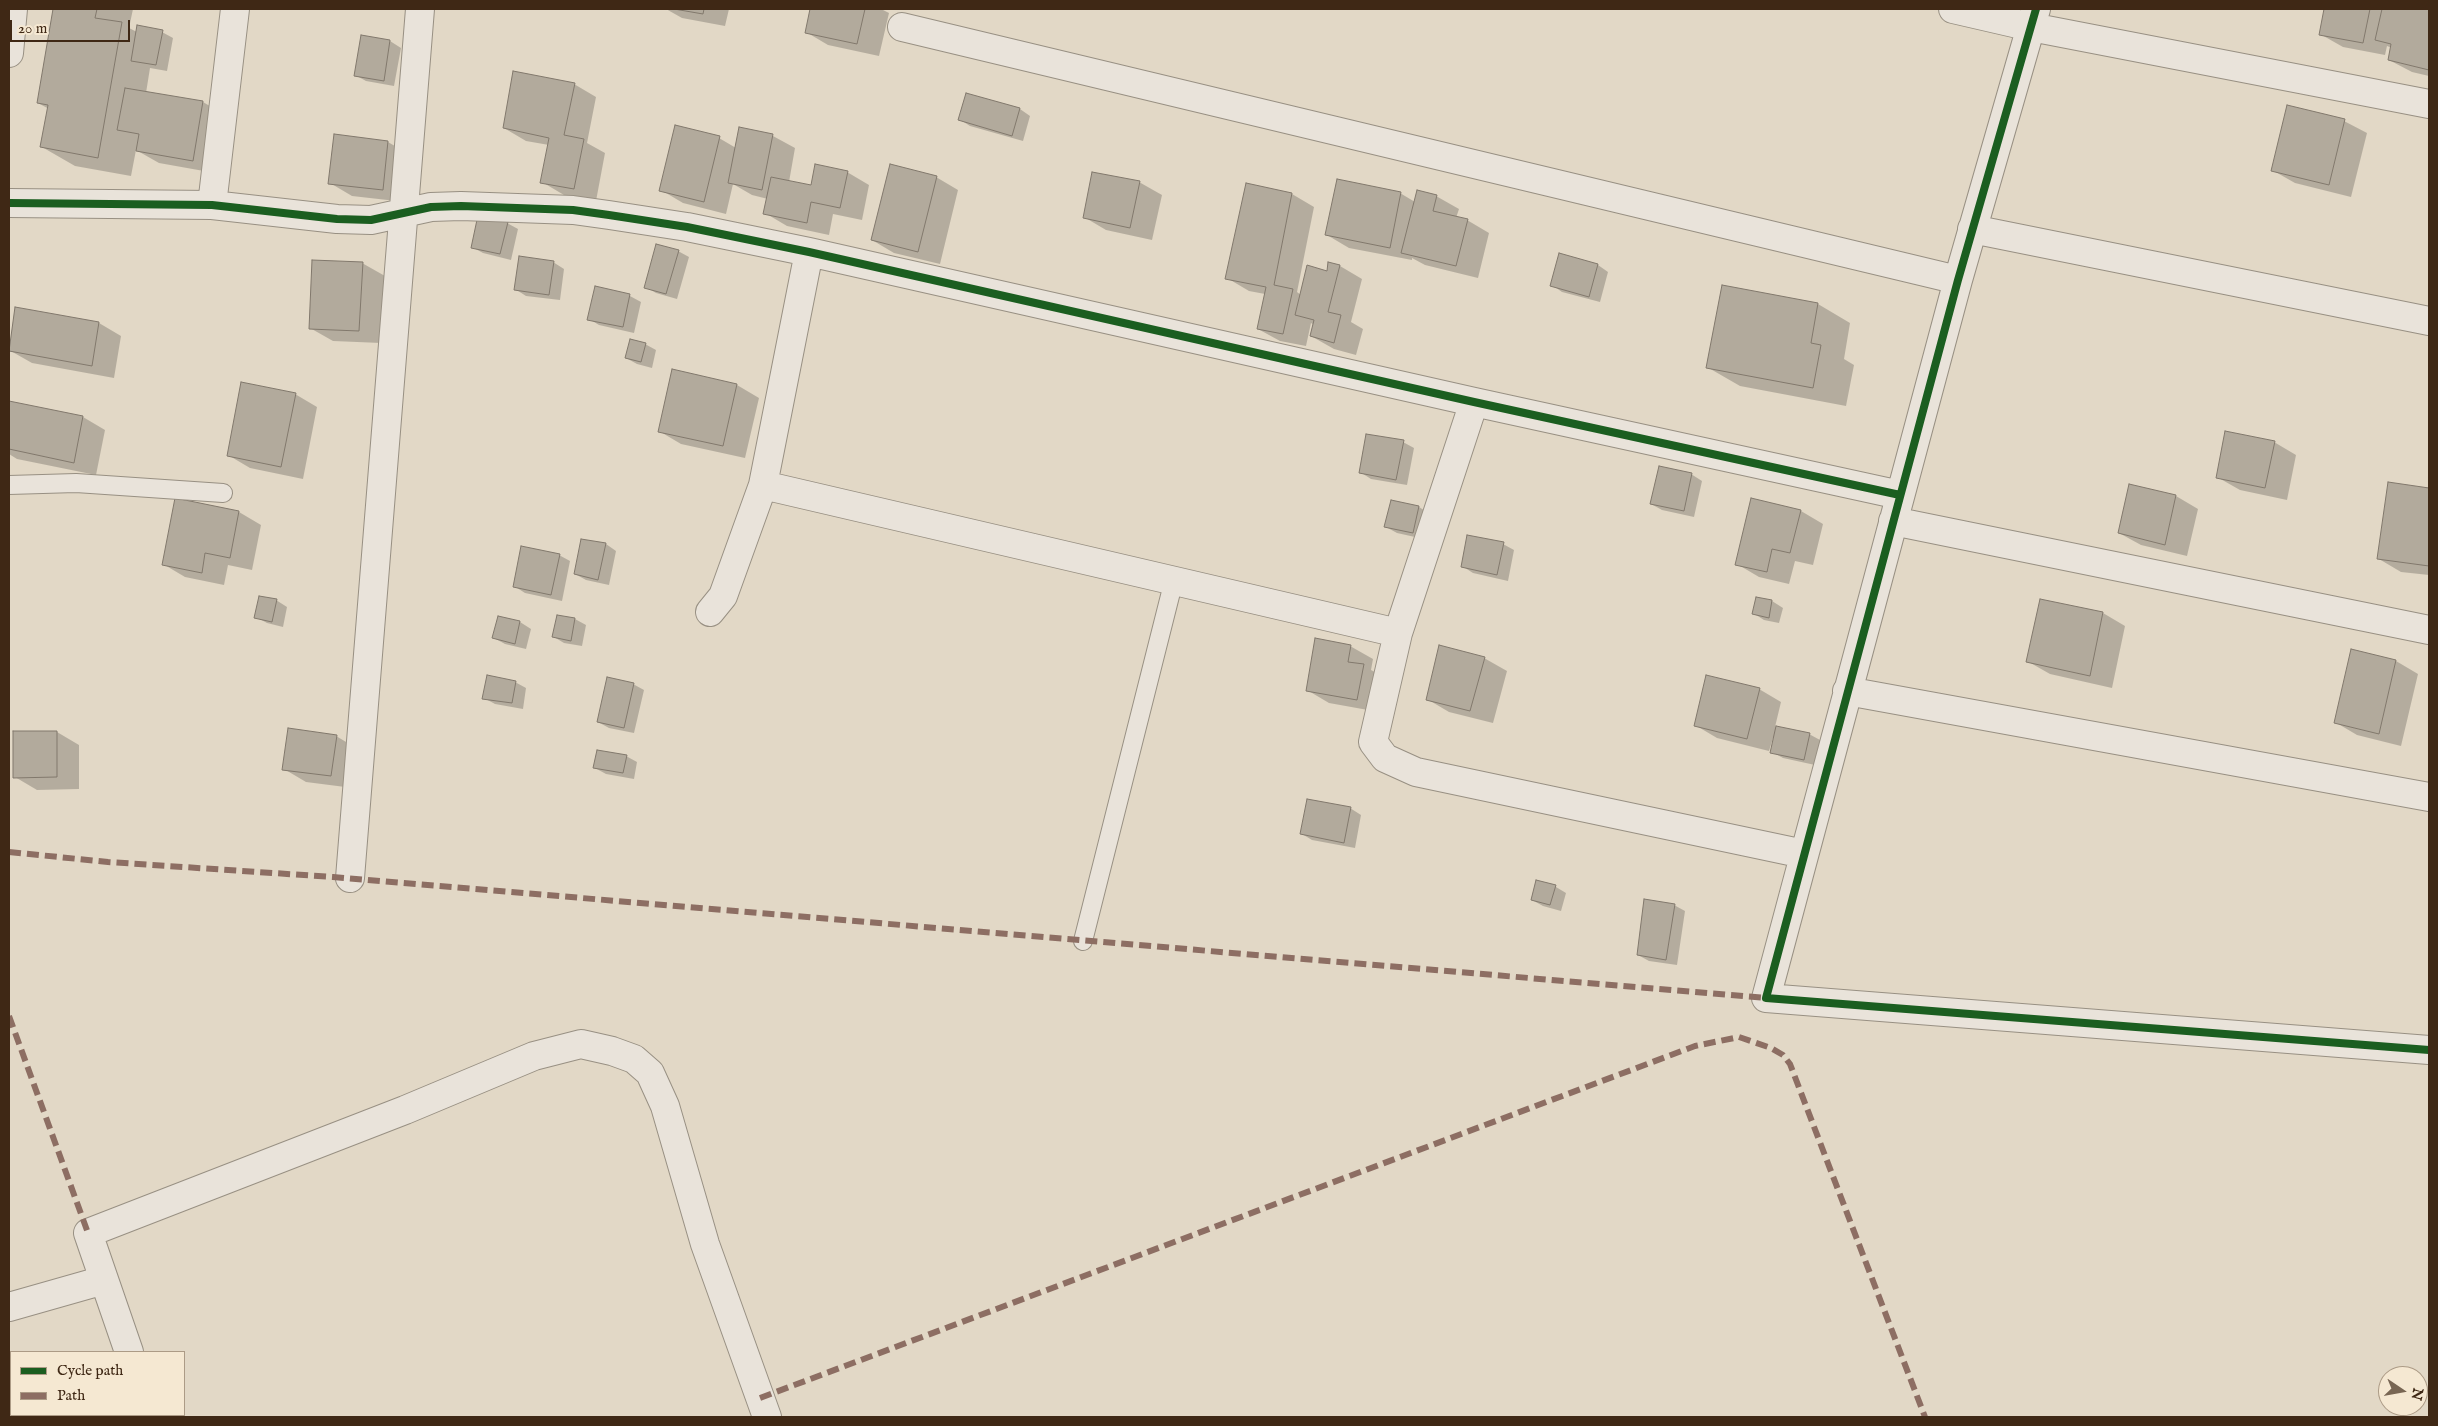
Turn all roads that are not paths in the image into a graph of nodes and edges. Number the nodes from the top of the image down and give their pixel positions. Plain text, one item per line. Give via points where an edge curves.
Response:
1 (13, 9) edge
2 (235, 9) edge
3 (420, 9) edge
4 (1953, 9) edge
5 (2034, 18) edge
6 (902, 27) dead end
7 (9, 53) edge
8 (2429, 104) edge
9 (9, 203) edge
10 (212, 205) junction
11 (402, 213) junction
12 (1972, 229) junction
13 (809, 252) junction
14 (1958, 280) junction
15 (2429, 321) edge
16 (1474, 402) junction
17 (763, 484) junction
18 (9, 485) edge
19 (223, 493) dead end
20 (1900, 495) junction
21 (1893, 521) junction
22 (1174, 580) junction
23 (710, 612) dead end
24 (2429, 630) edge
25 (1398, 633) junction
26 (1847, 691) junction
27 (2429, 797) edge
28 (1804, 854) junction
29 (350, 878) dead end
30 (1083, 941) dead end
31 (2429, 1050) edge
32 (104, 1280) junction
33 (9, 1308) edge
34 (129, 1351) edge
35 (768, 1417) edge

1 - 7 street
2 - 10 street
3 - 11 street
4 - 5 street
5 - 8 street
5 - 12 street
6 - 14 street
9 - 10 street
10 - 11 street via 346,220 371,220
11 - 13 street via 431,207 461,206 572,210 687,227
11 - 29 street
12 - 14 street
12 - 15 street
13 - 16 street
13 - 17 street
14 - 20 street
16 - 20 street
16 - 25 street
17 - 22 street
17 - 23 street via 723,596
18 - 19 lane via 76,483
20 - 21 street
21 - 24 street
21 - 26 street
22 - 25 street
22 - 30 lane
25 - 28 street via 1373,742 1385,758 1416,772
26 - 27 street
26 - 28 street
28 - 31 street via 1766,998
32 - 33 street
32 - 34 street
32 - 35 street via 88,1233 405,1110 534,1056 581,1044 634,1060 650,1073 665,1106 706,1244

